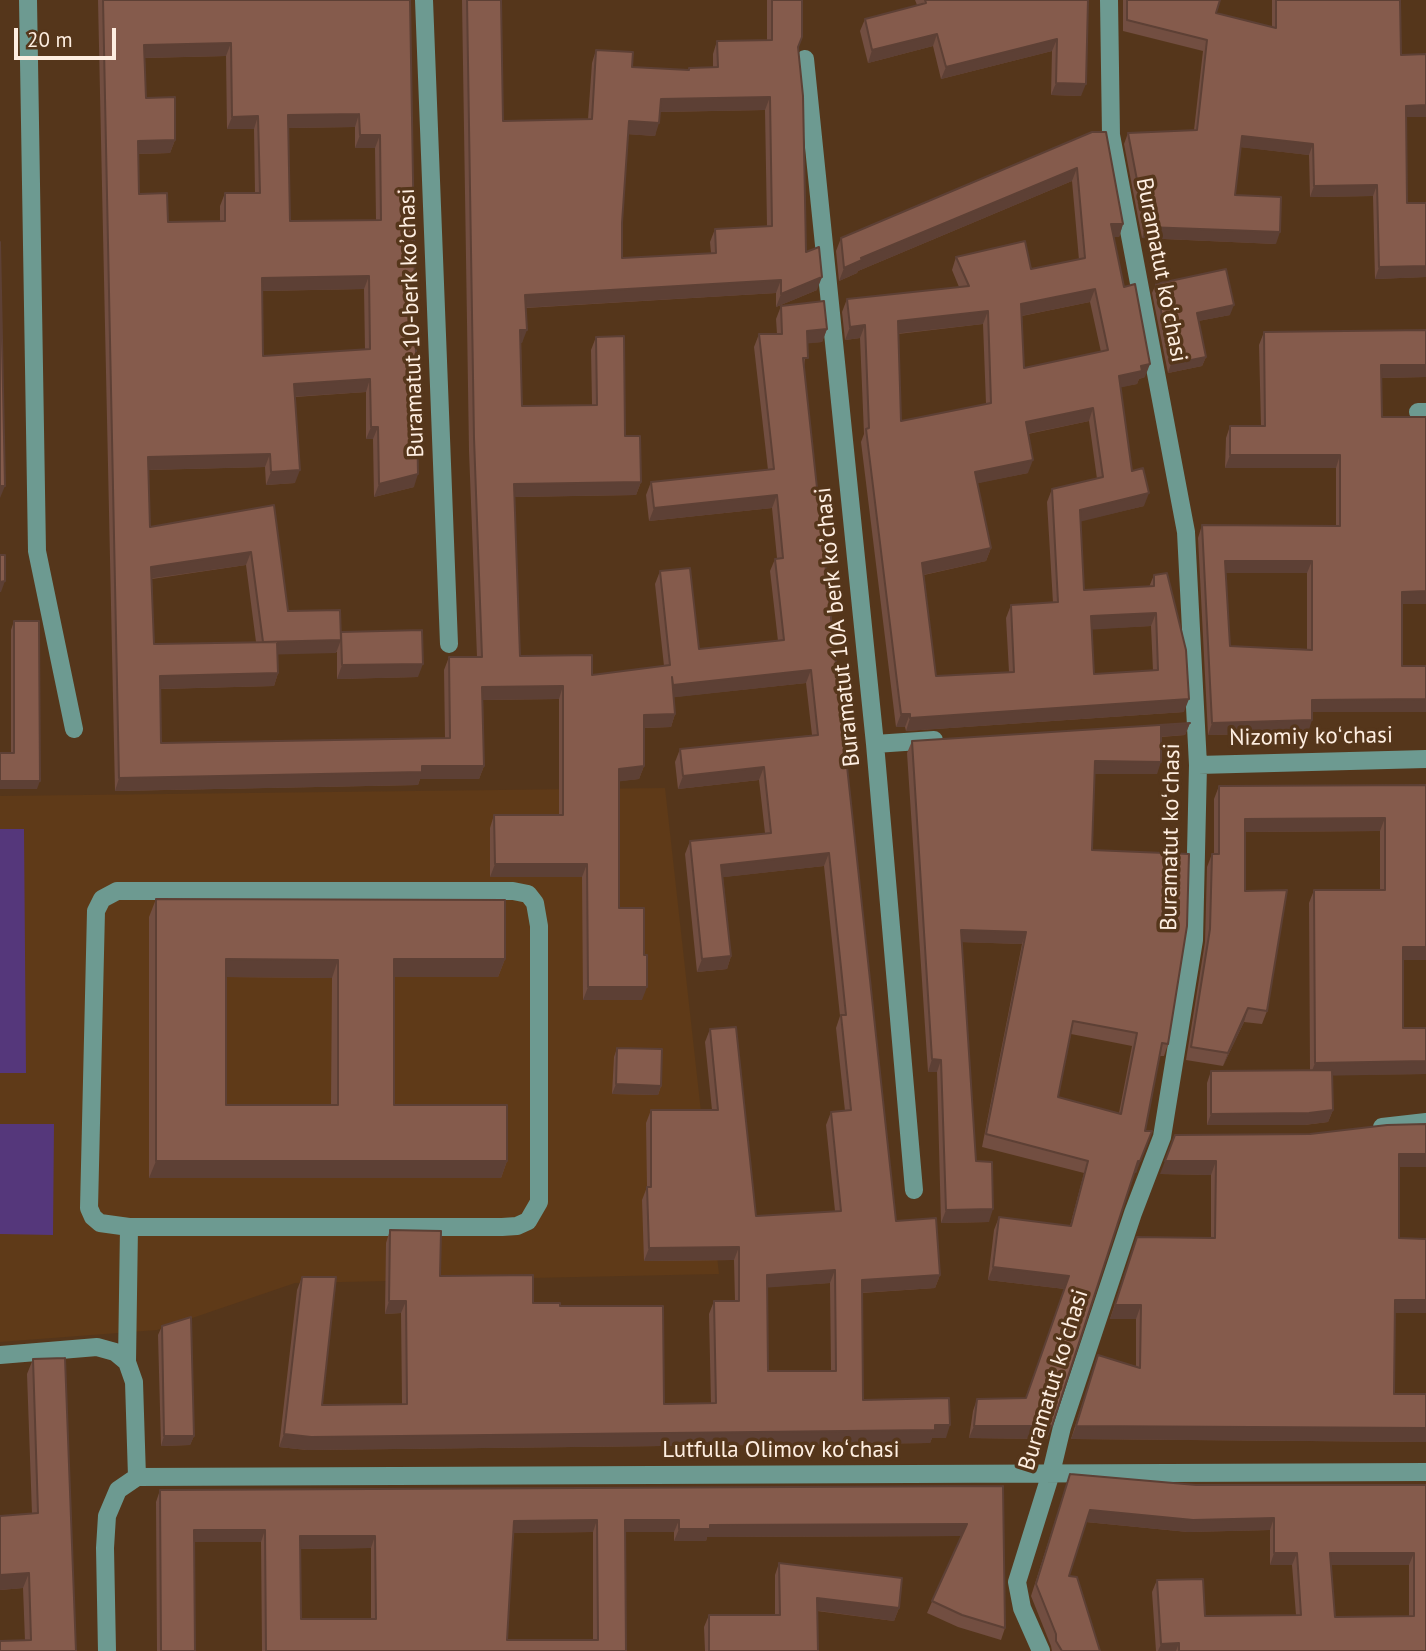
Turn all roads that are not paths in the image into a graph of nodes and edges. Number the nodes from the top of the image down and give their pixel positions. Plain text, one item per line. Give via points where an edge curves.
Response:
1 (28, 0) edge
2 (424, 0) edge
3 (1109, 0) edge
4 (806, 59) dead end
5 (449, 644) dead end
6 (74, 729) dead end
7 (955, 739) edge
8 (874, 744) junction
9 (1426, 759) edge
10 (1198, 765) junction
11 (1426, 1122) edge
12 (1359, 1130) edge
13 (914, 1190) dead end
14 (130, 1227) junction
15 (0, 1355) edge
16 (127, 1362) junction
17 (1426, 1472) edge
18 (1051, 1473) junction
19 (137, 1477) junction
20 (107, 1651) edge
21 (1041, 1651) edge

1 - 6 street via 37,551
2 - 5 street, Buramatut 10-berk koʼchasi
3 - 10 street, Buramatut koʻchasi via 1111,135 1186,532 1190,723
4 - 8 street, Buramatut 10А berk koʼchasi
7 - 8 street
8 - 13 street, Buramatut 10А berk koʼchasi
9 - 10 street, Nizomiy koʻchasi
10 - 18 street, Buramatut koʻchasi via 1194,940 1169,1137 1133,1213
11 - 12 street
14 - 14 street via 100,1223 89,1208 96,911 102,899 117,891 528,894 539,926 539,1202 528,1221 502,1227
14 - 16 street
15 - 16 street via 97,1347 115,1352
16 - 19 street via 134,1381
17 - 18 street, Lutfulla Olimov koʻchasi
18 - 19 street, Lutfulla Olimov koʻchasi
18 - 21 street, Buramatut koʻchasi via 1017,1582 1022,1608
19 - 20 street via 118,1490 107,1516

